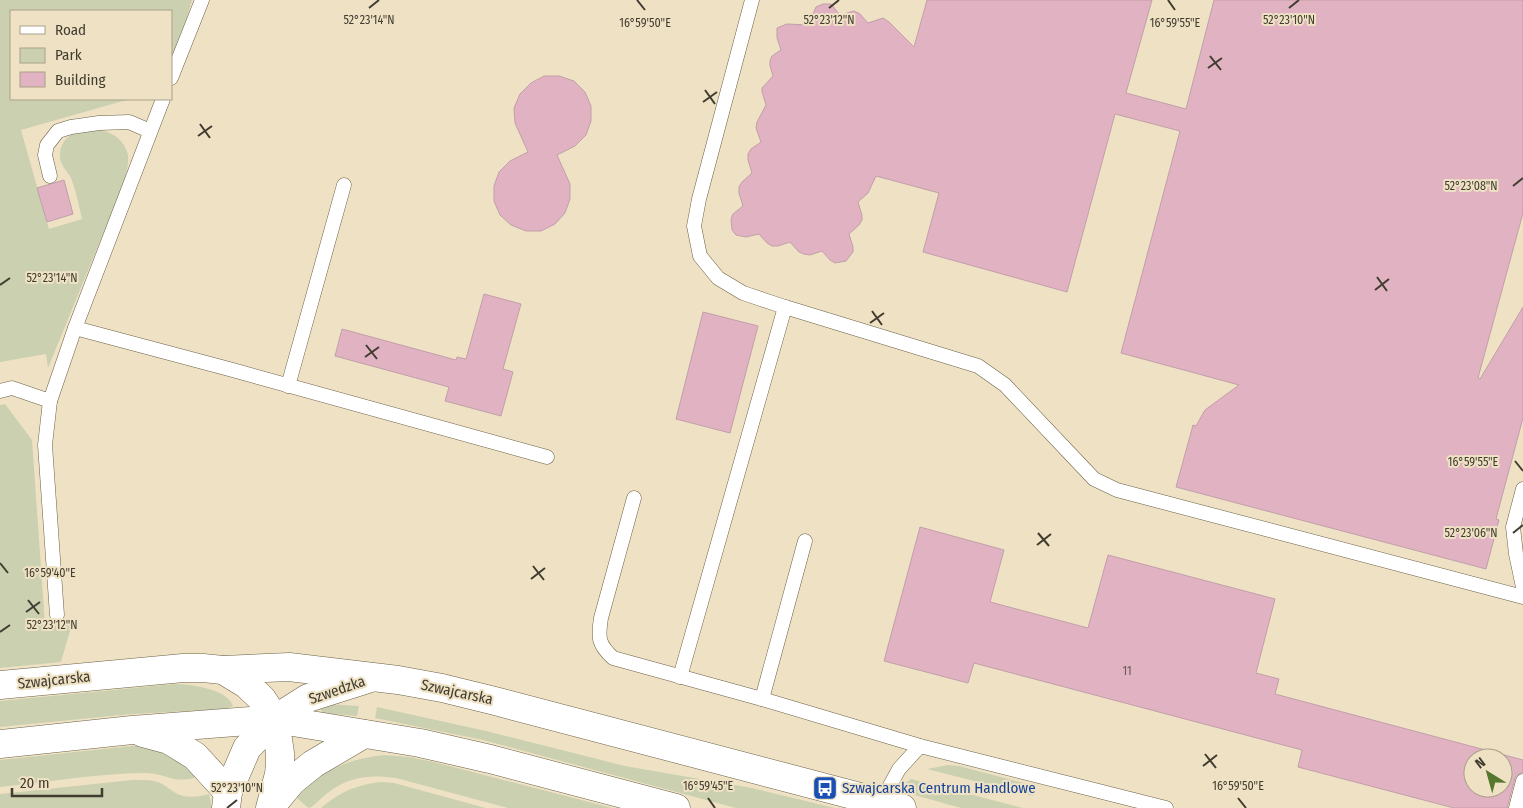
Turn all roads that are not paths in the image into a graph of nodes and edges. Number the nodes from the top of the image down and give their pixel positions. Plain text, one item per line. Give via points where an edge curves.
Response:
1 (202, 0) edge
2 (752, 0) edge
3 (172, 75) edge
4 (163, 100) edge
5 (150, 132) junction
6 (50, 176) dead end
7 (344, 186) dead end
8 (784, 307) junction
9 (75, 328) junction
10 (288, 386) junction
11 (0, 391) edge
12 (50, 401) junction
13 (547, 457) dead end
14 (1523, 489) edge
15 (634, 498) dead end
16 (805, 541) dead end
17 (1523, 587) edge
18 (1523, 597) edge
19 (57, 615) dead end
20 (223, 670) junction
21 (374, 677) junction
22 (680, 677) junction
23 (0, 685) edge
24 (762, 699) junction
25 (275, 718) junction
26 (132, 730) junction
27 (364, 734) junction
28 (0, 744) edge
29 (920, 746) junction
30 (1523, 781) edge
31 (227, 800) edge
32 (891, 805) edge
33 (270, 807) edge
34 (676, 808) edge
35 (1166, 808) edge
36 (1516, 808) edge

1 - 3 lane
2 - 8 lane via 694,226 700,256 718,278 743,293
4 - 5 lane
5 - 6 lane via 129,122 99,123 58,132 47,145 45,155
5 - 9 lane
7 - 10 lane
8 - 18 lane via 978,366 1005,385 1094,479 1117,490
8 - 22 lane
9 - 10 lane
9 - 12 lane
10 - 13 lane
11 - 12 lane via 12,388
12 - 19 lane via 45,445
14 - 17 lane via 1513,526
15 - 22 lane via 598,635 602,648 612,658
16 - 24 lane
20 - 21 street, Szwajcarska via 289,667
20 - 23 street, Szwajcarska via 173,669
20 - 25 street via 262,699
21 - 25 street, Szwedzka via 308,698
21 - 32 street, Szwajcarska via 495,700
22 - 24 lane
24 - 29 lane
25 - 26 street
25 - 27 street
25 - 31 street, Szwedzka via 247,748
25 - 33 street via 280,764
26 - 28 street
26 - 31 street, Szwedzka via 169,740 195,756
27 - 33 street via 313,764 292,781
27 - 34 street via 490,759
29 - 32 lane via 899,769
29 - 35 lane
30 - 36 lane

